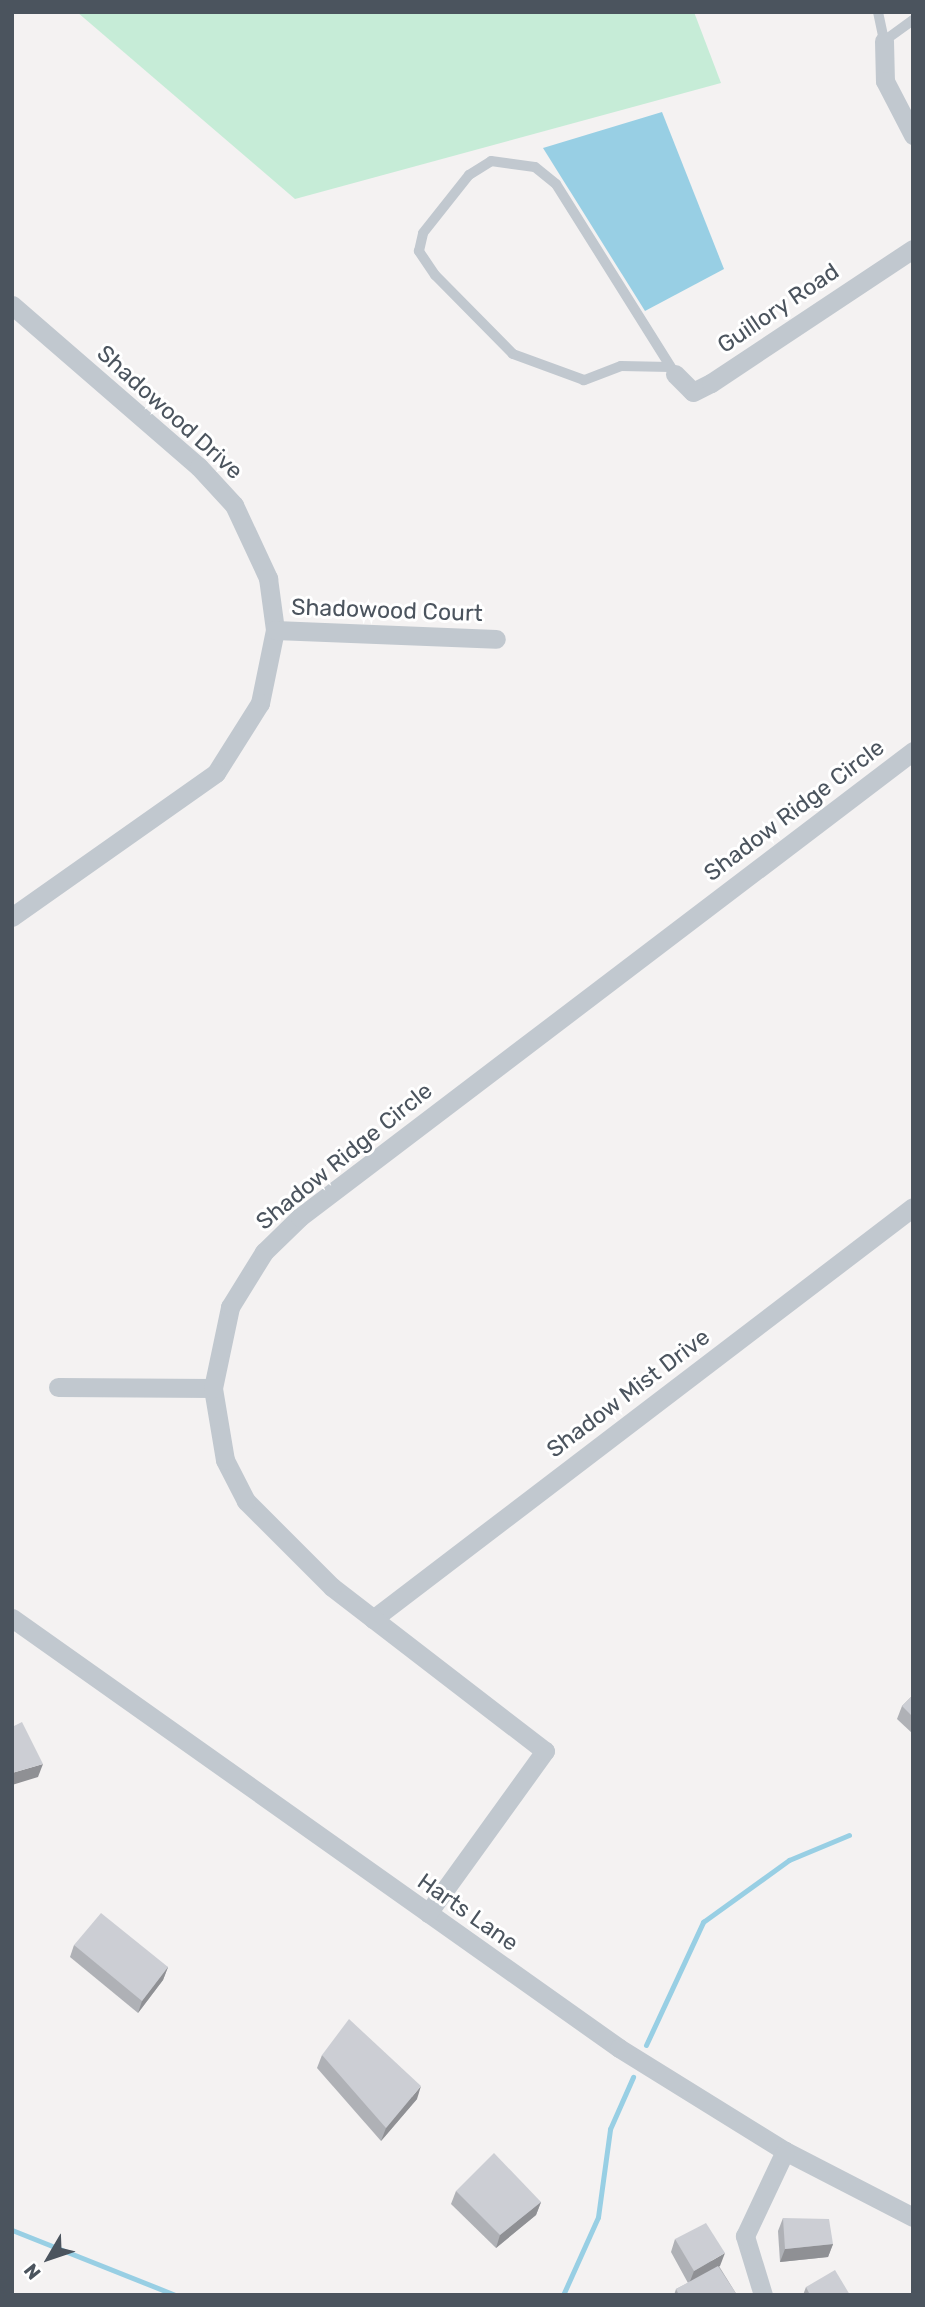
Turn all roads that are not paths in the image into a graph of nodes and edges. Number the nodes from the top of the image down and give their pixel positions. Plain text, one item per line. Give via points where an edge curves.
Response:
1 (878, 12) edge
2 (913, 20) edge
3 (884, 41) junction
4 (913, 135) edge
5 (913, 249) edge
6 (12, 305) edge
7 (672, 370) junction
8 (275, 630) junction
9 (496, 639) dead end
10 (913, 751) edge
11 (12, 917) edge
12 (913, 1207) edge
13 (58, 1387) dead end
14 (213, 1388) junction
15 (12, 1618) edge
16 (373, 1619) junction
17 (428, 1913) junction
18 (785, 2151) junction
19 (913, 2217) edge
20 (763, 2295) edge

1 - 3 lane
2 - 3 lane
3 - 4 street via 885,80
5 - 7 street, Guillory Road via 693,393
6 - 8 street, Shadowood Drive via 199,467 233,505 268,578
7 - 7 lane via 556,184 535,167 501,159 478,168 423,233 419,251 435,275 513,354 584,380 621,366
8 - 9 street, Shadowood Court
8 - 11 street, Shadowood Drive via 260,702 216,772
10 - 14 street, Shadow Ridge Circle via 278,1237 230,1307
12 - 16 street, Shadow Mist Drive
13 - 14 street
14 - 16 street, Shadow Ridge Circle via 225,1460 246,1501 291,1553
15 - 17 street, Harts Lane
16 - 17 street, Shadow Ridge Circle via 545,1751
17 - 18 street, Harts Lane via 619,2048
18 - 19 street, Harts Lane
18 - 20 street via 745,2236

